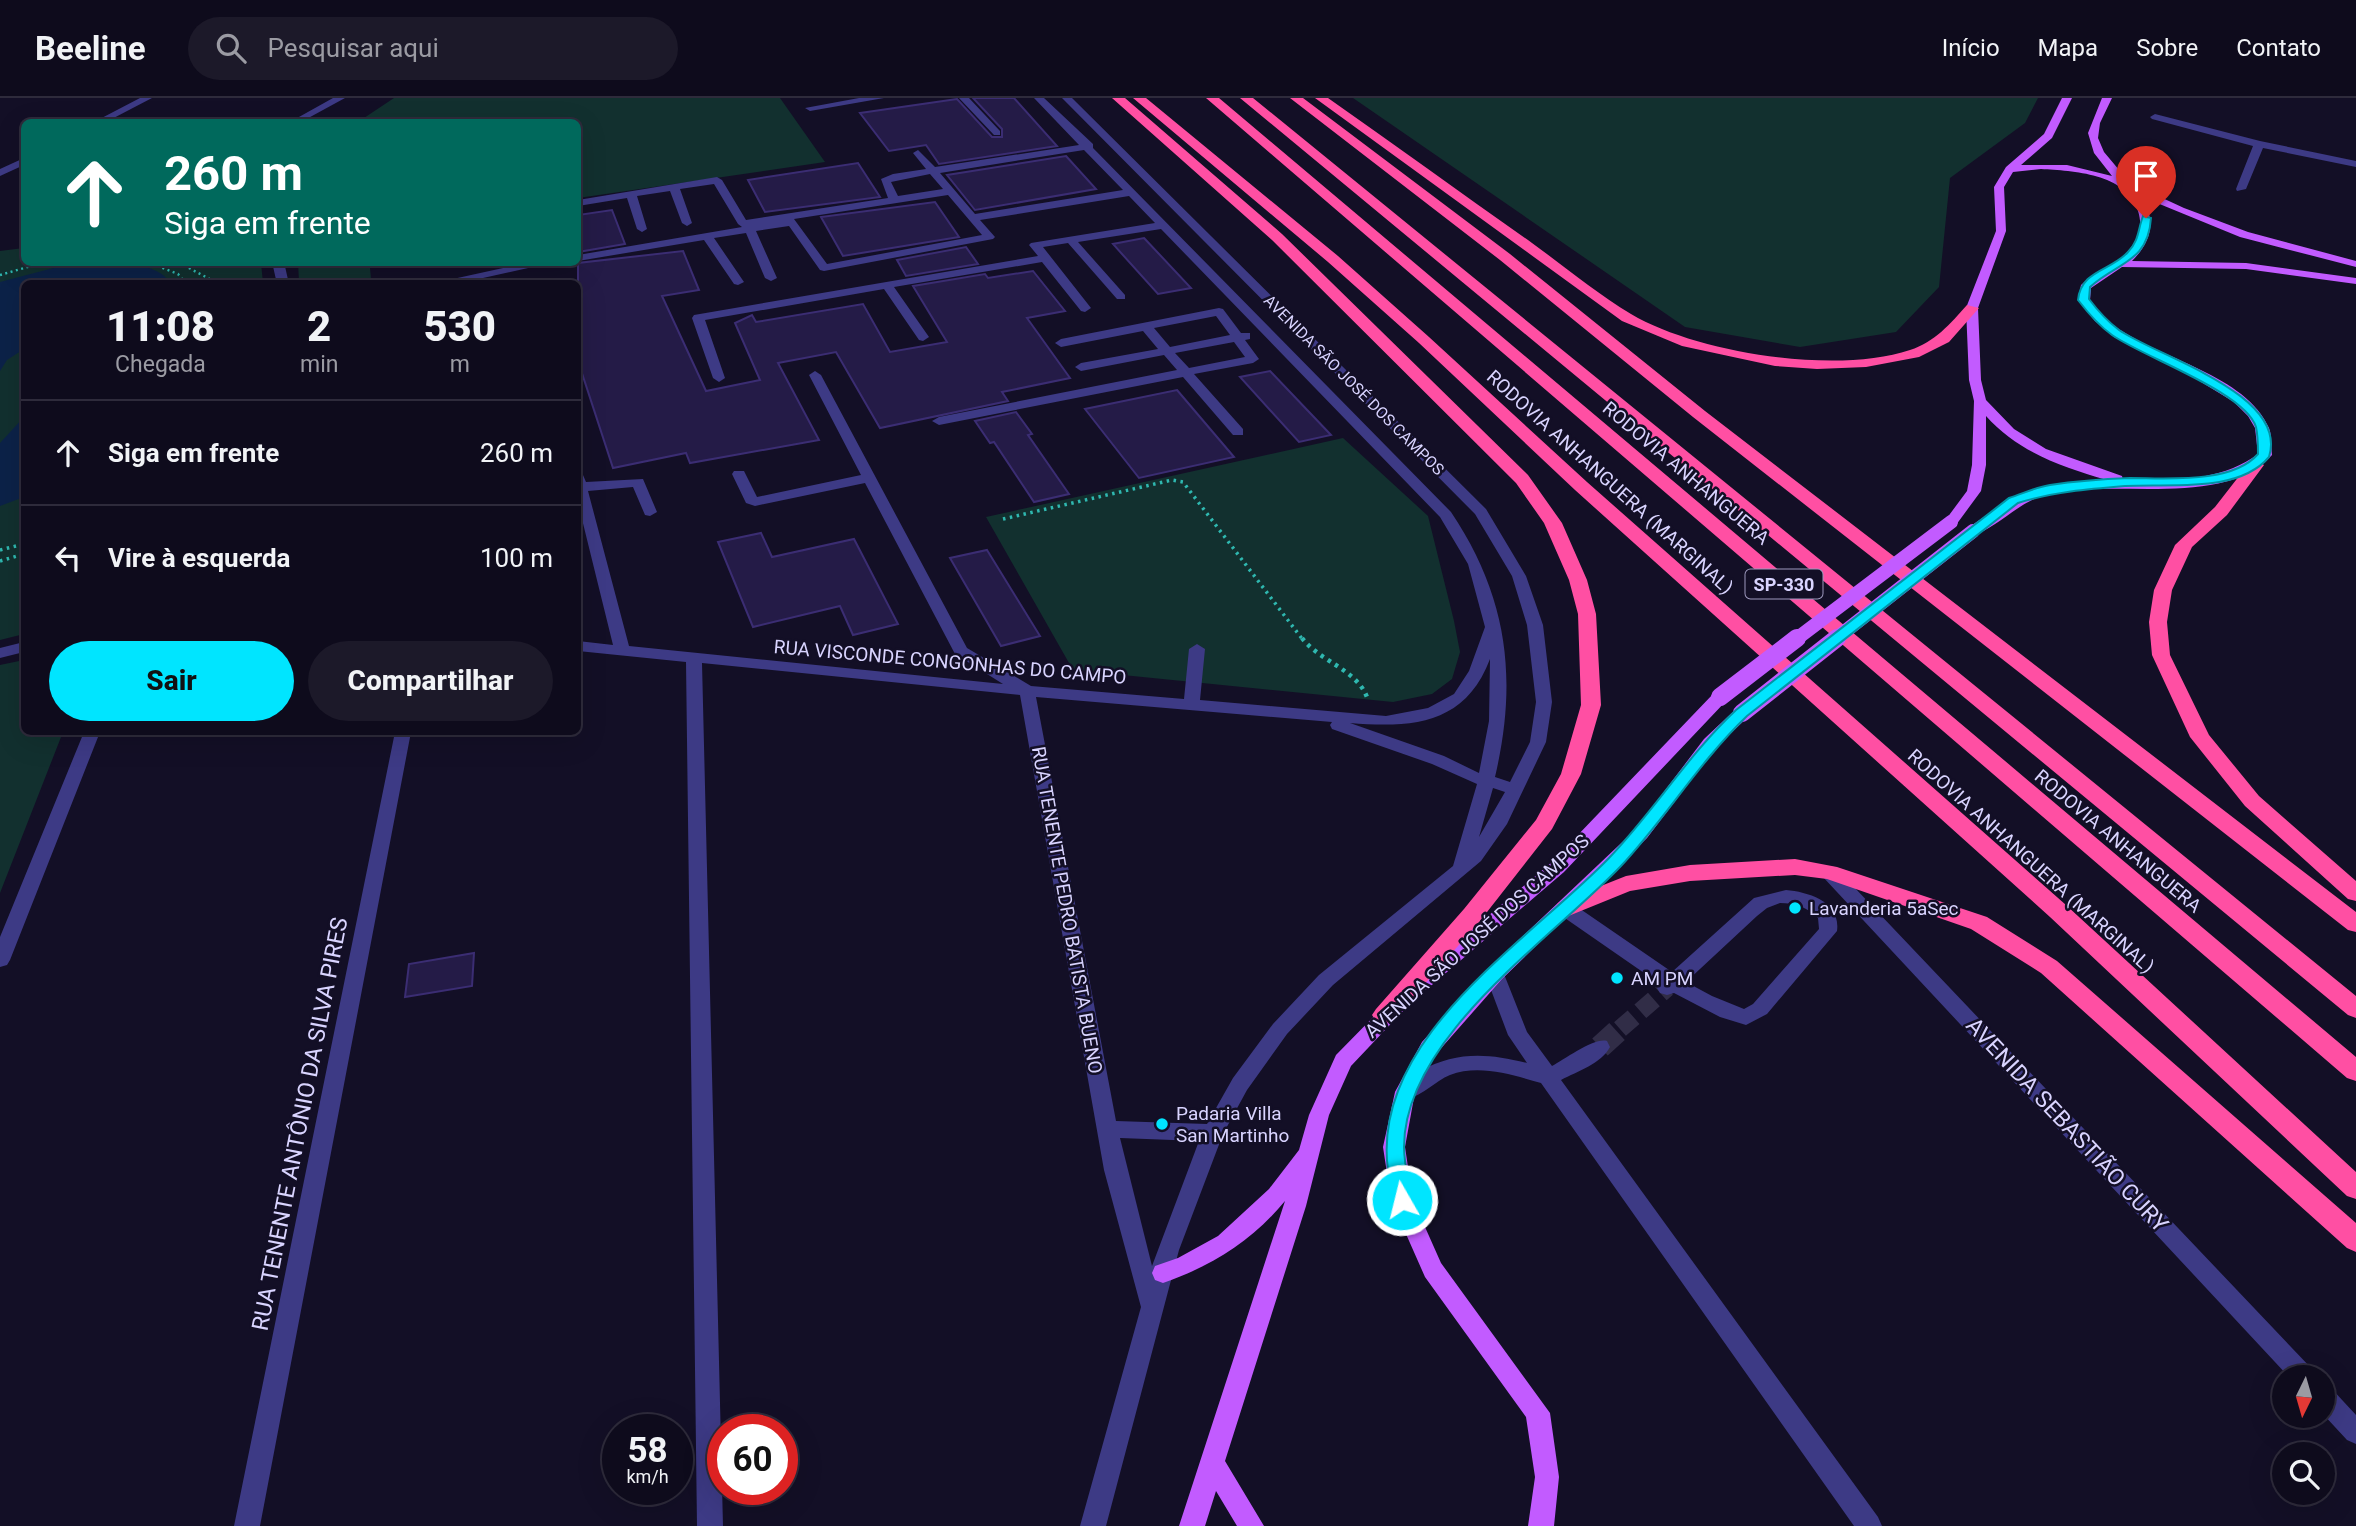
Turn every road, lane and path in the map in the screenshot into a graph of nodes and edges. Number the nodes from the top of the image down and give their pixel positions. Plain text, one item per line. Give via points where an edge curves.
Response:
1 (147, 98) edge
2 (340, 98) edge
3 (878, 98) edge
4 (964, 98) edge
5 (1039, 98) edge
6 (1067, 98) edge
7 (1118, 98) edge
8 (1139, 98) edge
9 (1212, 98) edge
10 (1246, 98) edge
11 (1296, 98) edge
12 (1321, 98) edge
13 (2067, 98) edge
14 (2107, 98) edge
15 (810, 108) dead end
16 (2155, 117) dead end
17 (105, 119) edge
18 (301, 119) edge
19 (997, 133) dead end
20 (2259, 144) junction
21 (1089, 146) junction
22 (918, 152) dead end
23 (21, 162) edge
24 (2356, 164) edge
25 (2010, 169) junction
26 (933, 171) junction
27 (0, 173) edge
28 (2125, 182) junction
29 (674, 187) junction
30 (2241, 189) dead end
31 (951, 191) junction
32 (1133, 192) junction
33 (631, 194) junction
34 (894, 200) junction
35 (581, 202) edge
36 (972, 218) junction
37 (687, 223) dead end
38 (1164, 225) junction
39 (750, 228) junction
40 (642, 229) dead end
41 (707, 236) junction
42 (1070, 239) junction
43 (581, 257) edge
44 (1044, 258) junction
45 (2120, 264) junction
46 (2356, 264) edge
47 (31, 266) edge
48 (159, 266) edge
49 (179, 266) edge
50 (533, 266) edge
51 (0, 275) edge
52 (771, 278) dead end
53 (479, 279) edge
54 (183, 280) edge
55 (211, 280) edge
56 (2356, 281) edge
57 (738, 282) dead end
58 (887, 285) junction
59 (1121, 297) dead end
60 (1972, 307) junction
61 (1085, 308) dead end
62 (1146, 327) junction
63 (1266, 331) junction
64 (922, 337) dead end
65 (1239, 337) junction
66 (1061, 343) dead end
67 (1164, 351) junction
68 (1081, 367) dead end
69 (1186, 373) junction
70 (815, 374) dead end
71 (719, 378) dead end
72 (1980, 401) junction
73 (939, 421) dead end
74 (1238, 432) dead end
75 (2256, 465) junction
76 (739, 474) dead end
77 (869, 478) junction
78 (2127, 482) junction
79 (581, 483) edge
80 (581, 491) edge
81 (650, 512) dead end
82 (1003, 519) dead end
83 (21, 545) edge
84 (0, 550) edge
85 (21, 555) edge
86 (0, 561) edge
87 (1493, 627) junction
88 (581, 646) edge
89 (21, 648) edge
90 (1197, 649) dead end
91 (622, 650) junction
92 (0, 653) edge
93 (694, 659) junction
94 (1027, 691) junction
95 (1192, 704) junction
96 (1319, 718) junction
97 (1361, 720) junction
98 (91, 735) edge
99 (402, 735) edge
100 (1487, 782) junction
101 (1516, 789) junction
102 (1461, 869) junction
103 (1829, 872) junction
104 (2356, 893) edge
105 (1566, 909) junction
106 (2356, 924) edge
107 (0, 960) edge
108 (1495, 974) junction
109 (1670, 985) junction
110 (2356, 1009) edge
111 (1384, 1015) junction
112 (1600, 1047) tunnel mouth
113 (2356, 1071) edge
114 (1548, 1077) junction
115 (1405, 1092) junction
116 (1107, 1129) junction
117 (1213, 1133) junction
118 (1312, 1142) junction
119 (2356, 1188) edge
120 (2356, 1240) edge
121 (1163, 1273) junction
122 (1153, 1309) junction
123 (2293, 1365) edge
124 (2335, 1410) edge
125 (2356, 1432) edge
126 (1213, 1462) junction
127 (247, 1526) edge
128 (710, 1526) edge
129 (1093, 1526) edge
130 (1192, 1526) edge
131 (1251, 1526) edge
132 (1541, 1526) edge
133 (1869, 1526) edge

1 - 17 street
2 - 18 street
3 - 15 street
4 - 19 street
5 - 21 street, AVENIDA SÃO JOSÉ DOS CAMPOS
6 - 101 street, AVENIDA SÃO JOSÉ DOS CAMPOS via 1482,512 1519,576 1535,625 1544,702 1538,742
7 - 111 highway via 1317,274 1522,479 1553,523 1578,580 1587,614 1591,705 1571,774 1545,824
8 - 119 highway, RODOVIA ANHANGUERA (MARGINAL) via 1404,322 2058,911
9 - 113 highway, RODOVIA ANHANGUERA / SP-330
10 - 110 highway, RODOVIA ANHANGUERA / SP-330
11 - 106 highway via 1506,257 1699,414
12 - 60 highway via 1628,318 1687,343 1774,362 1866,363 1914,354 1944,339
13 - 25 main road via 2048,136
14 - 28 main road via 2093,137
16 - 20 street
20 - 24 street
20 - 30 street
21 - 26 street
21 - 32 street, AVENIDA SÃO JOSÉ DOS CAMPOS
22 - 26 street
23 - 27 street
25 - 28 main road via 2070,167
25 - 60 main road via 1999,187 2001,231
26 - 31 street
26 - 34 street via 885,181
28 - 45 main road via 2146,218 2145,233 2134,253
28 - 46 main road via 2217,225
29 - 33 street
29 - 34 street via 717,180 743,224
29 - 37 street
31 - 34 street
31 - 36 street
32 - 36 street
32 - 38 street, AVENIDA SÃO JOSÉ DOS CAMPOS
33 - 35 street
33 - 40 street
36 - 39 street via 989,237 824,268 792,222
38 - 42 street
38 - 63 street, AVENIDA SÃO JOSÉ DOS CAMPOS
39 - 41 street
39 - 52 street
41 - 43 street
41 - 57 street
42 - 44 street via 1035,245
42 - 59 street
44 - 58 street
44 - 61 street
45 - 56 main road via 2246,266
45 - 75 main road via 2085,287 2084,300 2117,333 2228,392 2248,408 2261,425 2264,439 2265,455
47 - 51 path
48 - 54 path
49 - 55 path
50 - 53 street
58 - 64 street
58 - 71 street via 698,318
60 - 72 main road, AVENIDA SÃO JOSÉ DOS CAMPOS
62 - 65 street via 1219,312
62 - 66 street
62 - 67 street
63 - 65 street
63 - 87 street, AVENIDA SÃO JOSÉ DOS CAMPOS via 1446,515 1478,569
65 - 67 street
65 - 69 street via 1253,359
67 - 68 street
67 - 69 street
69 - 73 street
69 - 74 street
70 - 77 street
72 - 78 main road via 2015,438 2037,452
72 - 111 main road, AVENIDA SÃO JOSÉ DOS CAMPOS, bridge via 1974,491 1951,522 1720,697 1558,867
75 - 78 main road via 2186,483
75 - 104 highway via 2221,511 2183,545 2163,590 2158,622 2161,655 2200,737 2252,801
76 - 77 street via 755,502
77 - 94 street via 961,651
78 - 105 main road, AVENIDA SÃO JOSÉ DOS CAMPOS, bridge via 2050,489 2014,500 1973,531 1742,713 1710,743 1641,834
79 - 81 street via 638,482
80 - 91 street
82 - 97 path via 1172,480 1183,482 1313,653 1365,690 1368,706
83 - 84 path
85 - 86 path
87 - 97 street, RUA VISCONDE CONGONHAS DO CAMPO via 1478,672 1458,700 1415,717
87 - 100 street, AVENIDA SÃO JOSÉ DOS CAMPOS via 1501,709
88 - 91 street, RUA VISCONDE CONGONHAS DO CAMPO
89 - 92 street
90 - 95 street
91 - 93 street, RUA VISCONDE CONGONHAS DO CAMPO
93 - 94 street, RUA VISCONDE CONGONHAS DO CAMPO
93 - 128 street
94 - 95 street, RUA VISCONDE CONGONHAS DO CAMPO
94 - 116 street, RUA TENENTE PEDRO BATISTA BUENO
95 - 96 street, RUA VISCONDE CONGONHAS DO CAMPO
96 - 97 street, RUA VISCONDE CONGONHAS DO CAMPO
96 - 100 street, RUA VISCONDE CONGONHAS DO CAMPO
98 - 107 street
99 - 127 street, RUA TENENTE ANTÔNIO DA SILVA PIRES
100 - 101 street, RUA VISCONDE CONGONHAS DO CAMPO
100 - 102 street, AVENIDA SÃO JOSÉ DOS CAMPOS
101 - 102 street, AVENIDA SÃO JOSÉ DOS CAMPOS via 1487,843
102 - 117 street, AVENIDA SÃO JOSÉ DOS CAMPOS via 1326,979 1280,1029 1240,1084
103 - 105 highway via 1752,867 1690,873 1626,884
103 - 120 highway via 1979,923 2049,967
103 - 123 street, AVENIDA SEBASTIÃO CURY
105 - 108 main road, AVENIDA SÃO JOSÉ DOS CAMPOS
105 - 109 street
108 - 114 street via 1518,1035
108 - 115 main road, AVENIDA SÃO JOSÉ DOS CAMPOS via 1429,1048
109 - 109 street via 1765,899 1786,896 1826,911 1828,931 1760,1009 1746,1017
111 - 118 main road, AVENIDA SÃO JOSÉ DOS CAMPOS via 1343,1061
112 - 114 street
114 - 115 street via 1478,1060 1458,1062 1428,1074
114 - 133 street
115 - 132 main road, AVENIDA SÃO JOSÉ DOS CAMPOS via 1394,1147 1402,1200 1433,1270 1538,1413 1547,1477
116 - 117 street
116 - 122 street, RUA TENENTE PEDRO BATISTA BUENO
117 - 121 street, AVENIDA SÃO JOSÉ DOS CAMPOS
118 - 121 main road via 1294,1172 1240,1234 1190,1265
118 - 126 main road, AVENIDA SÃO JOSÉ DOS CAMPOS
121 - 122 street, AVENIDA SÃO JOSÉ DOS CAMPOS
122 - 129 street, AVENIDA SÃO JOSÉ DOS CAMPOS
124 - 125 street
126 - 130 main road, AVENIDA SÃO JOSÉ DOS CAMPOS
126 - 131 main road

